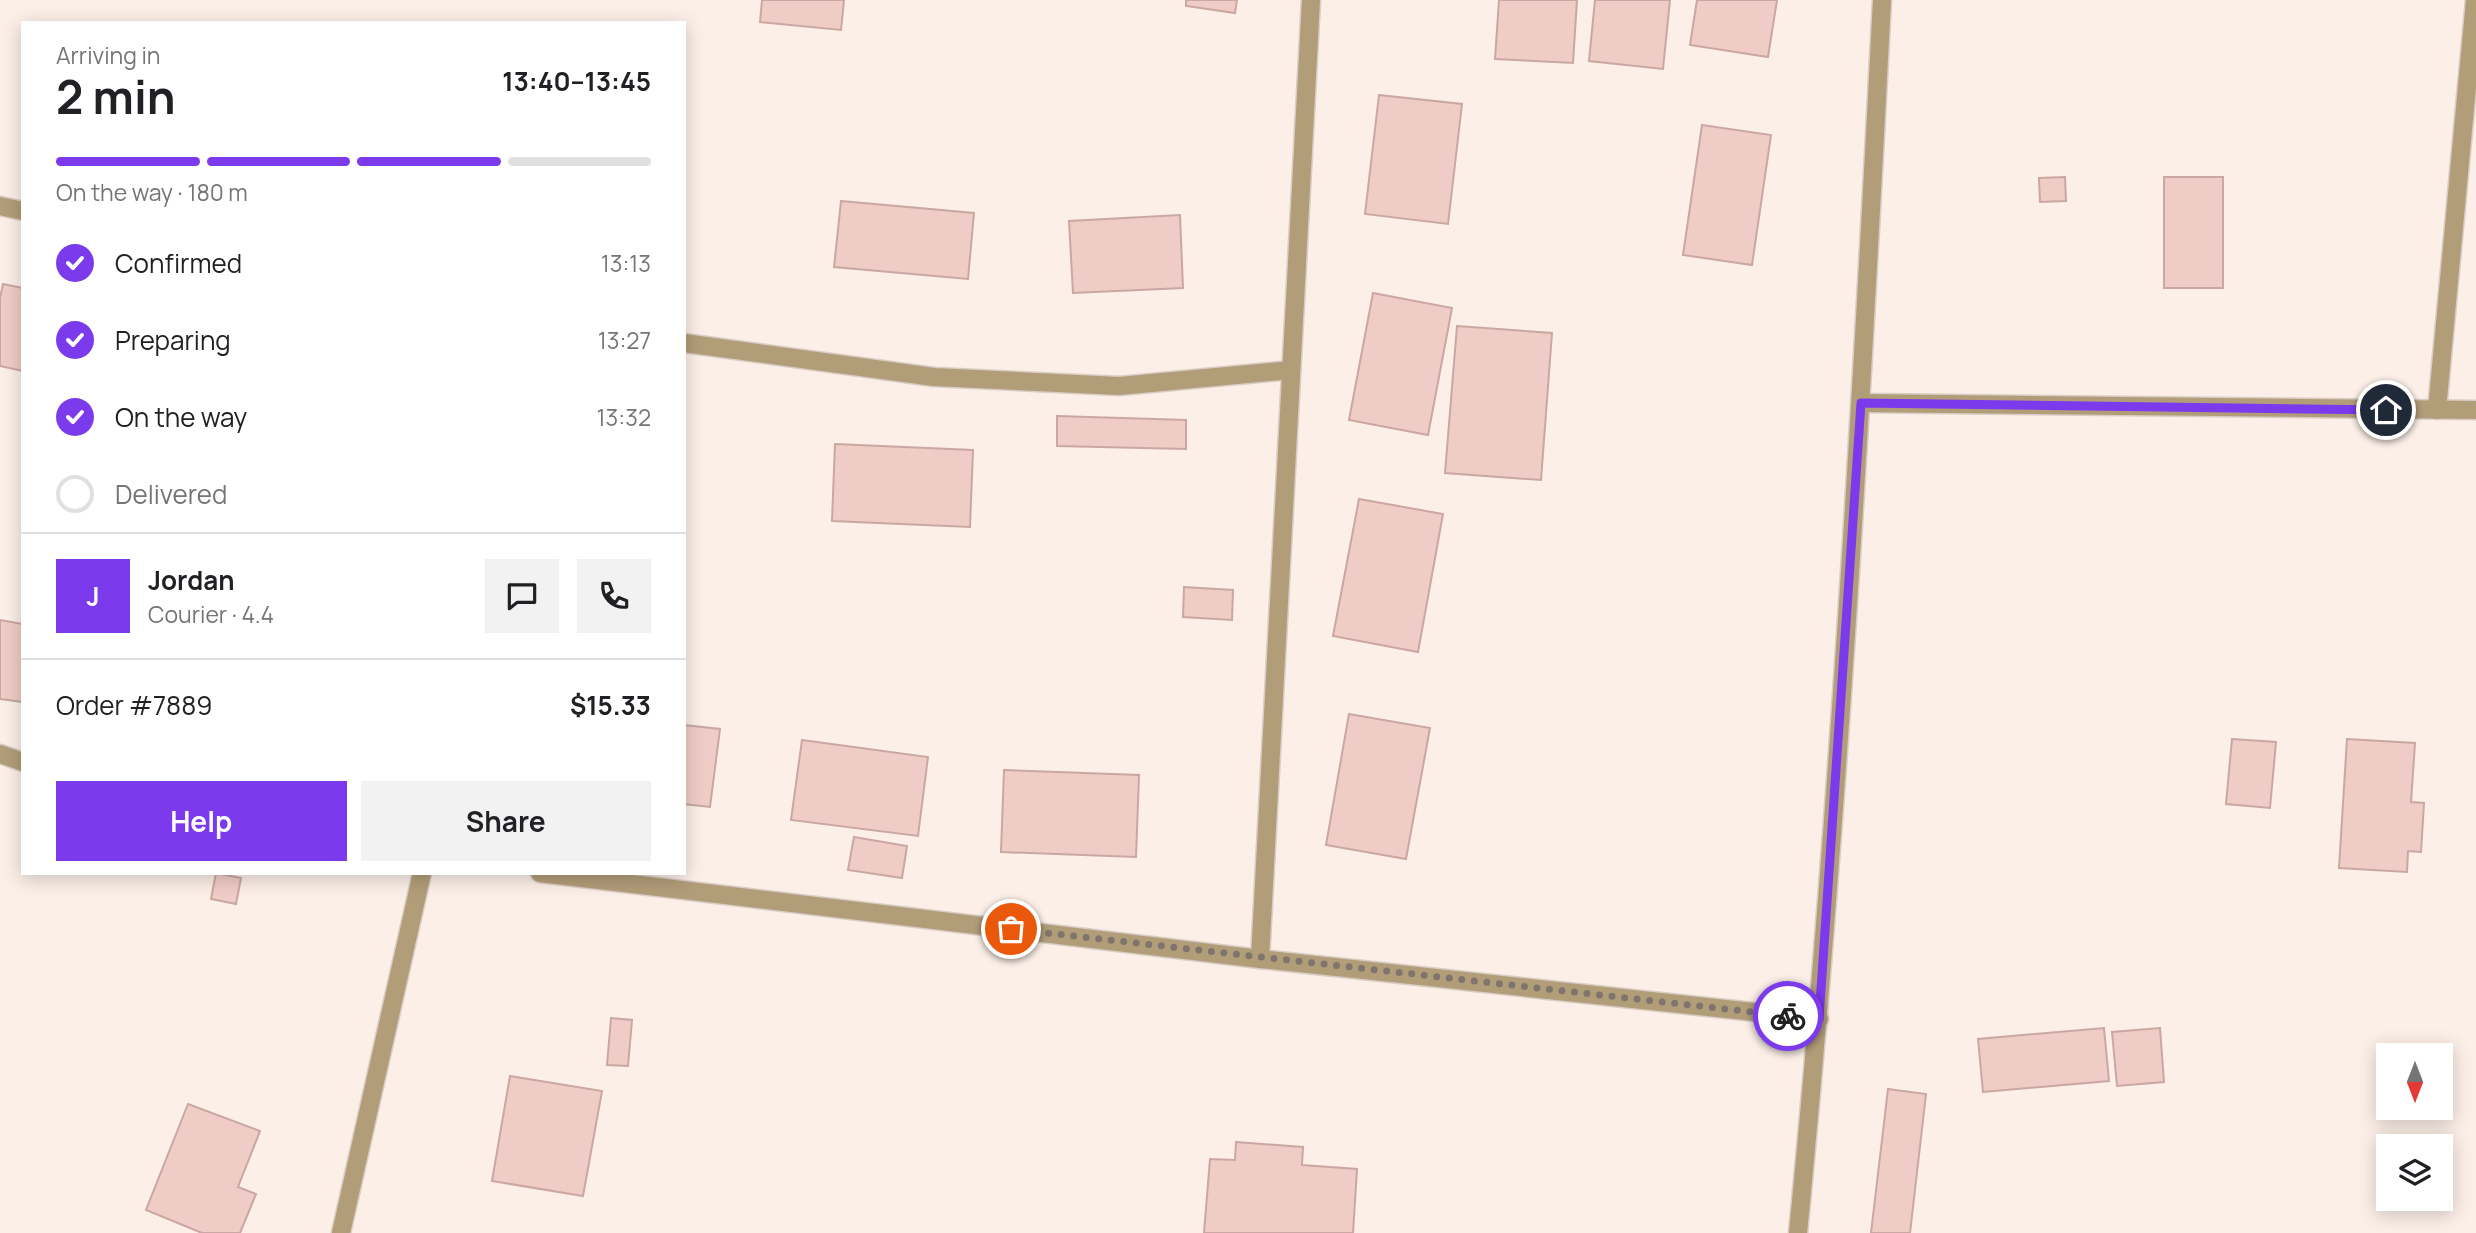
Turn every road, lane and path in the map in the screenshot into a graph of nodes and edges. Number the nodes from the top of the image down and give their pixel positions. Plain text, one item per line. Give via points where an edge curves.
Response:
1 (1311, 0) edge
2 (1882, 0) edge
3 (2475, 0) edge
4 (0, 206) edge
5 (21, 211) edge
6 (686, 343) edge
7 (1292, 370) junction
8 (1861, 403) junction
9 (2437, 410) junction
10 (2476, 410) edge
11 (0, 754) edge
12 (21, 761) edge
13 (422, 875) edge
14 (557, 875) edge
15 (1260, 959) junction
16 (1819, 1019) junction
17 (341, 1233) edge
18 (1798, 1233) edge

1 - 7 street
2 - 8 street
3 - 9 street
4 - 5 street
6 - 7 street via 934,377 1119,386
7 - 15 street
8 - 9 street
8 - 16 street
9 - 10 street
11 - 12 street
13 - 17 street
14 - 15 street
15 - 16 street
16 - 18 street

